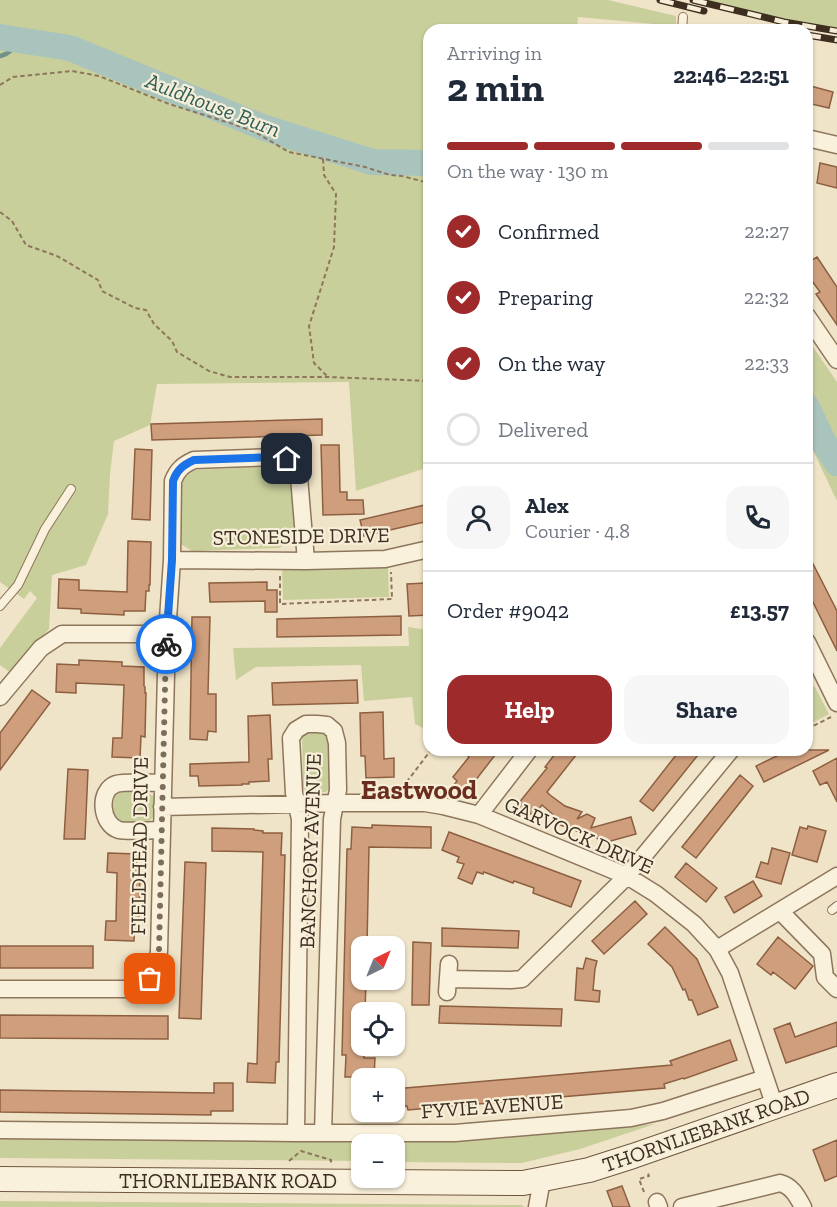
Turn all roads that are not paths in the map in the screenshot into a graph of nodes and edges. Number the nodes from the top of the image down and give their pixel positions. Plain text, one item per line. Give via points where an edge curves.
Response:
1 (683, 17) dead end
2 (682, 24) edge
3 (813, 139) edge
4 (837, 145) edge
5 (813, 325) edge
6 (837, 360) edge
7 (71, 489) dead end
8 (423, 550) edge
9 (172, 560) junction
10 (306, 561) junction
11 (0, 606) edge
12 (167, 634) junction
13 (813, 658) edge
14 (2, 691) edge
15 (837, 703) edge
16 (524, 756) edge
17 (726, 756) edge
18 (163, 783) junction
19 (336, 803) junction
20 (297, 804) junction
21 (162, 807) junction
22 (479, 815) junction
23 (161, 830) junction
24 (627, 876) junction
25 (837, 876) edge
26 (780, 911) junction
27 (717, 949) junction
28 (448, 978) dead end
29 (0, 989) edge
30 (837, 989) edge
31 (765, 1078) junction
32 (837, 1085) edge
33 (775, 1107) junction
34 (0, 1130) edge
35 (296, 1133) junction
36 (323, 1133) junction
37 (0, 1179) edge
38 (542, 1180) junction
39 (537, 1207) edge
40 (682, 1207) edge
41 (803, 1207) edge

1 - 2 lane
3 - 4 street
5 - 6 street
7 - 11 lane via 45,529 18,585
8 - 10 street, STONESIDE DRIVE via 390,558
9 - 10 street, STONESIDE DRIVE
9 - 10 street, FIELDHEAD DRIVE via 173,481 177,471 194,460 277,457 295,466 299,477
9 - 12 street, FIELDHEAD DRIVE
12 - 14 street via 62,634 41,648
12 - 18 street, FIELDHEAD DRIVE
13 - 15 street
16 - 22 street
17 - 24 street
18 - 21 street, FIELDHEAD DRIVE
18 - 23 street via 117,784 110,788 103,805 111,826 119,830
19 - 20 street, GARVOCK DRIVE
19 - 20 street, BANCHORY AVENUE via 334,731 327,725 306,724 291,738
19 - 22 street, GARVOCK DRIVE via 425,803
19 - 36 street, BANCHORY AVENUE via 332,819
20 - 21 street, GARVOCK DRIVE
20 - 35 street, BANCHORY AVENUE via 300,819
21 - 23 street, FIELDHEAD DRIVE
22 - 24 street, GARVOCK DRIVE
23 - 29 street, FIELDHEAD DRIVE via 159,951 157,969 145,984 128,989
24 - 27 street, GARVOCK DRIVE via 694,924
24 - 28 street via 522,979
25 - 26 street
26 - 27 street
26 - 30 street via 822,954 825,977
27 - 31 street, GARVOCK DRIVE via 730,973
31 - 33 street, GARVOCK DRIVE
31 - 36 street, FYVIE AVENUE via 631,1118 455,1133
32 - 33 main road, THORNLIEBANK ROAD
33 - 38 main road, THORNLIEBANK ROAD via 620,1160
34 - 35 street, FYVIE AVENUE
35 - 36 street, FYVIE AVENUE
37 - 38 main road, THORNLIEBANK ROAD via 523,1183
38 - 39 street
40 - 41 street via 780,1184 794,1191

